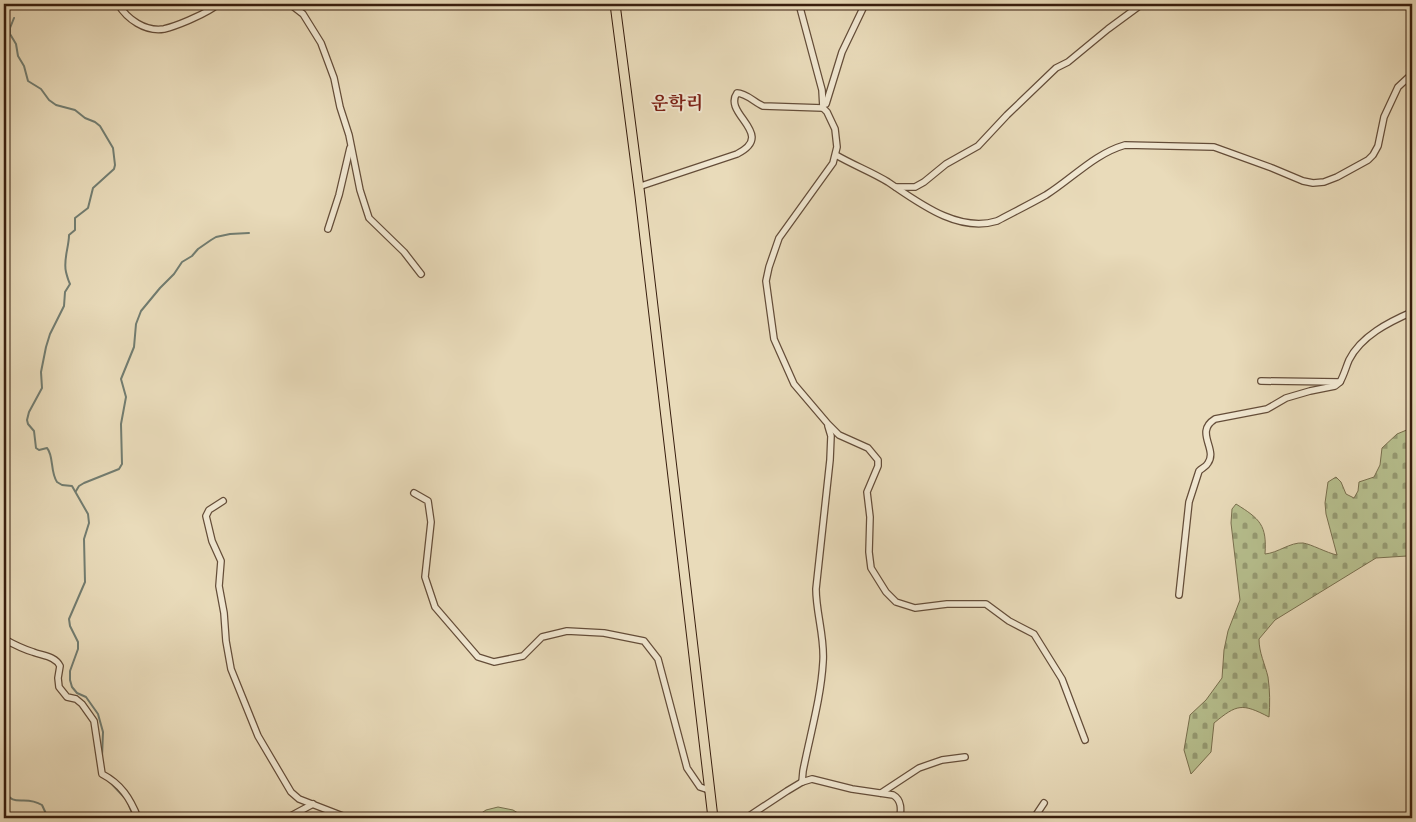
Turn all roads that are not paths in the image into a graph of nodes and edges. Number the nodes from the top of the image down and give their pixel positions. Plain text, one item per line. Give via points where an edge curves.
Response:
1 (118, 4) edge
2 (218, 4) edge
3 (290, 4) edge
4 (615, 4) edge
5 (799, 4) edge
6 (865, 4) edge
7 (1142, 4) edge
8 (1412, 74) edge
9 (823, 108) junction
10 (351, 146) junction
11 (836, 156) junction
12 (638, 187) junction
13 (894, 187) junction
14 (328, 229) dead end
15 (421, 274) dead end
16 (1412, 312) edge
17 (1261, 381) dead end
18 (1340, 382) junction
19 (828, 424) junction
20 (414, 493) dead end
21 (223, 501) dead end
22 (1179, 595) dead end
23 (4, 639) edge
24 (1084, 740) dead end
25 (965, 757) dead end
26 (802, 782) junction
27 (710, 790) junction
28 (882, 793) junction
29 (1044, 803) dead end
30 (313, 804) junction
31 (138, 818) edge
32 (287, 818) edge
33 (348, 818) edge
34 (713, 818) edge
35 (746, 818) edge
36 (900, 818) edge
37 (1034, 818) edge

1 - 2 street via 128,18 157,29 199,16
3 - 10 street via 304,14 322,44
4 - 12 main road
5 - 9 street via 822,90
6 - 9 street via 842,52
7 - 13 street via 1056,68 978,146 915,187
8 - 13 street via 1398,87 1384,117 1373,155 1324,182 1303,181 1214,147 1134,144 1117,147 1086,164 1046,194 990,223 961,222 950,218
9 - 11 street via 837,139
9 - 12 street via 763,106 737,93 733,106 751,132 750,144 746,148 737,154
10 - 14 street
10 - 15 street via 369,218 404,252
11 - 13 street
11 - 19 street via 779,238 766,281 774,339 786,369 794,384
12 - 27 main road
16 - 18 street via 1376,331 1358,347
17 - 18 street
18 - 22 street via 1286,398 1267,409 1209,422 1206,435 1210,461 1199,471 1189,502
19 - 24 street via 840,435 868,448 878,460 867,492 870,561 890,598 915,608 986,604 1034,634 1062,679
19 - 26 street via 830,460 816,589 823,660
20 - 27 street via 428,501 431,522 425,577 435,607 478,657 494,662 523,656 542,637 567,630 644,640 658,659 687,768 700,787
21 - 30 street via 209,510 206,516 221,561 219,586 231,669 258,736 287,787 299,799
23 - 31 street via 58,662 59,687 67,697 82,704 94,721 102,774 124,790
25 - 28 street via 919,768
26 - 28 street via 821,780
26 - 35 street
27 - 34 main road
28 - 36 street via 897,798
29 - 37 street
30 - 32 street
30 - 33 street

